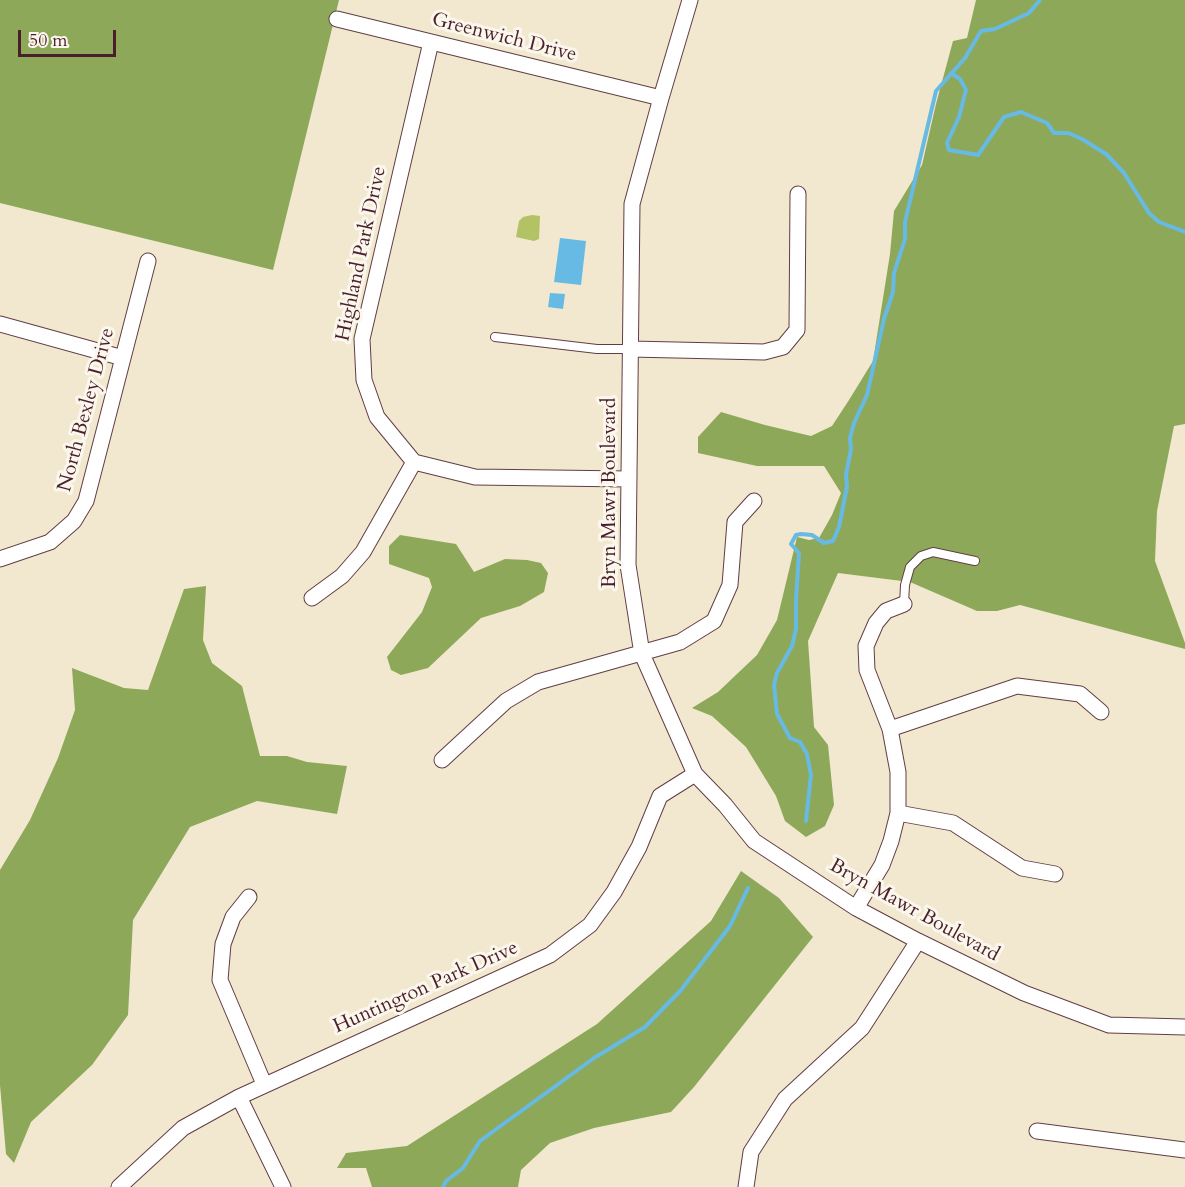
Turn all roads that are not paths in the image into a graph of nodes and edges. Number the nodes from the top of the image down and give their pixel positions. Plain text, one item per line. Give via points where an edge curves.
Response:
1 (690, 0) edge
2 (337, 19) dead end
3 (431, 42) junction
4 (661, 98) junction
5 (798, 195) dead end
6 (148, 261) dead end
7 (0, 324) edge
8 (495, 337) dead end
9 (631, 349) junction
10 (123, 358) junction
11 (414, 462) junction
12 (628, 478) junction
13 (754, 501) dead end
14 (0, 559) edge
15 (975, 561) dead end
16 (312, 598) dead end
17 (904, 603) joint
18 (642, 654) junction
19 (1101, 712) dead end
20 (890, 729) junction
21 (442, 760) dead end
22 (695, 774) junction
23 (898, 813) junction
24 (1055, 874) dead end
25 (249, 897) dead end
26 (856, 908) junction
27 (918, 941) junction
28 (1185, 1027) edge
29 (264, 1084) junction
30 (239, 1097) junction
31 (1037, 1131) dead end
32 (1185, 1150) edge
33 (119, 1187) edge
34 (283, 1187) edge
35 (746, 1187) edge

1 - 4 street, Bryn Mawr Boulevard
2 - 3 street, Greenwich Drive
3 - 4 street, Greenwich Drive
3 - 11 street, Highland Park Drive via 362,339 364,380 377,417
4 - 9 street, Bryn Mawr Boulevard via 632,204
5 - 9 street via 797,330 783,347 764,352
6 - 10 street, North Bexley Drive
7 - 10 street
8 - 9 lane via 597,350
9 - 12 street, Bryn Mawr Boulevard
10 - 14 street, North Bexley Drive via 86,501 74,521 50,542
11 - 12 street via 475,477
11 - 16 street via 363,552 342,576
12 - 18 street, Bryn Mawr Boulevard via 628,565
13 - 18 street via 735,522 730,585 714,621 680,642
15 - 17 lane via 933,552 921,556 910,567
17 - 20 street via 886,611 866,646 867,670
18 - 21 street via 538,682 506,701
18 - 22 street, Bryn Mawr Boulevard
19 - 20 street via 1080,694 1017,686
20 - 23 street via 898,772
22 - 26 street, Bryn Mawr Boulevard via 754,841
22 - 29 street, Huntington Park Drive via 660,796 639,847 614,892 590,925 550,955
23 - 24 street via 953,823 1022,868
23 - 26 street via 882,865
25 - 29 street via 233,917 223,944 220,980
26 - 27 street, Bryn Mawr Boulevard
27 - 28 street, Bryn Mawr Boulevard via 1024,993 1108,1025
27 - 35 street via 862,1028 785,1099 752,1152
29 - 30 street, Huntington Park Drive
30 - 33 street, Huntington Park Drive via 183,1128
30 - 34 street
31 - 32 street

